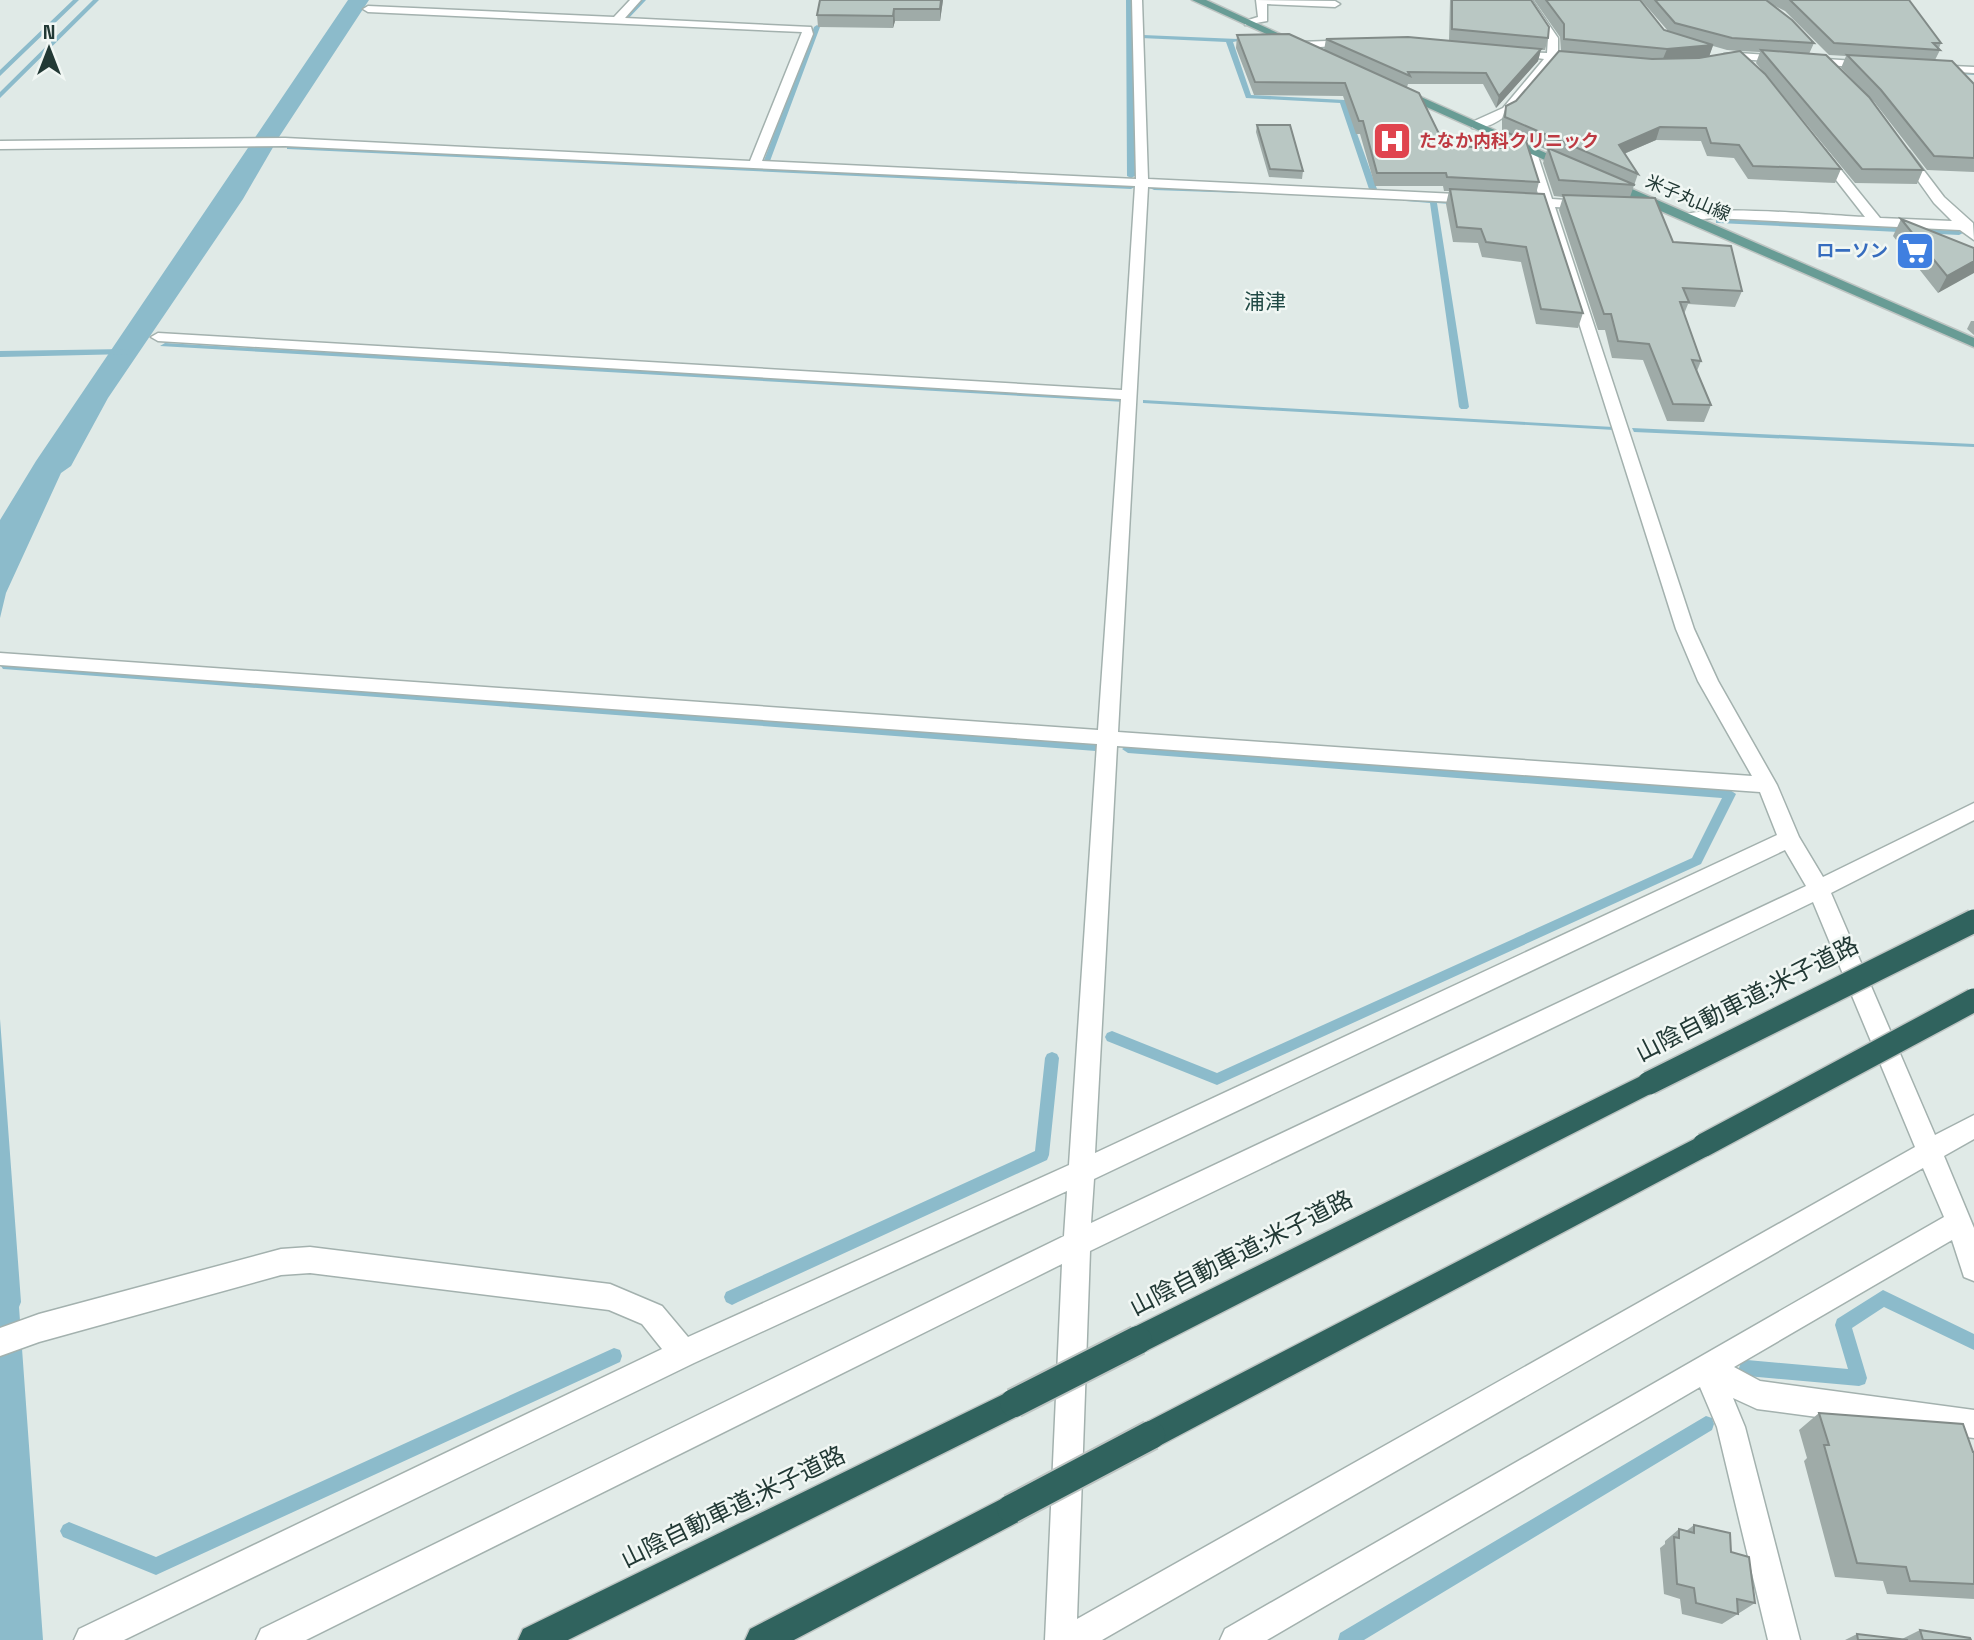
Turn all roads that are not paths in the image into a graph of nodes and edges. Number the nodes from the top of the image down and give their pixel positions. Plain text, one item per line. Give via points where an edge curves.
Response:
1 (636, 0) edge
2 (1137, 0) edge
3 (1197, 0) edge
4 (1527, 0) edge
5 (1262, 1) edge
6 (1335, 4) dead end
7 (368, 9) dead end
8 (617, 20) junction
9 (1250, 23) junction
10 (1364, 43) edge
11 (1300, 45) junction
12 (1810, 46) edge
13 (1502, 53) edge
14 (1552, 56) junction
15 (1733, 56) junction
16 (1325, 57) edge
17 (1707, 58) edge
18 (1593, 60) edge
19 (1828, 63) junction
20 (1881, 66) edge
21 (1920, 68) edge
22 (1974, 70) edge
23 (1750, 71) edge
24 (1844, 81) edge
25 (1388, 85) edge
26 (1476, 125) junction
27 (1812, 142) edge
28 (0, 145) edge
29 (1900, 147) edge
30 (1530, 150) junction
31 (754, 165) junction
32 (1142, 182) junction
33 (1547, 203) junction
34 (1660, 205) junction
35 (1608, 206) edge
36 (1632, 207) edge
37 (1687, 217) junction
38 (1876, 222) junction
39 (1971, 229) edge
40 (158, 337) dead end
41 (1974, 343) edge
42 (1131, 395) junction
43 (0, 659) edge
44 (1109, 736) junction
45 (1767, 785) junction
46 (1974, 811) edge
47 (1789, 839) junction
48 (1819, 889) junction
49 (1974, 921) edge
50 (1974, 1000) edge
51 (1974, 1126) edge
52 (1930, 1151) junction
53 (1081, 1172) junction
54 (1959, 1222) junction
55 (1078, 1243) junction
56 (1974, 1268) edge
57 (0, 1342) edge
58 (684, 1353) junction
59 (1706, 1368) junction
60 (1974, 1424) edge
61 (90, 1640) edge
62 (272, 1640) edge
63 (534, 1640) edge
64 (761, 1640) edge
65 (1061, 1640) edge
66 (1071, 1640) edge
67 (1236, 1640) edge
68 (1784, 1640) edge

1 - 8 street
2 - 32 street
3 - 9 main road
4 - 14 street via 1553,38
5 - 6 street
5 - 9 street via 1263,19
7 - 8 street
8 - 31 street via 807,29
9 - 11 main road
10 - 11 street
11 - 16 main road
12 - 19 street
13 - 14 street
14 - 18 street
14 - 26 street via 1507,110
15 - 17 street via 1720,62
15 - 19 street
15 - 23 street
19 - 20 street
19 - 24 street
21 - 22 street
25 - 26 main road, 米子丸山線
26 - 30 main road, 米子丸山線
27 - 38 street
28 - 31 street via 280,142
29 - 39 street via 1940,200
30 - 33 street
30 - 34 main road, 米子丸山線
31 - 32 street
32 - 33 street
32 - 42 street
33 - 35 street
33 - 45 street via 1685,629 1708,681
34 - 36 street
34 - 37 main road, 米子丸山線
37 - 38 street via 1713,214
37 - 41 main road, 米子丸山線
38 - 39 street
40 - 42 street
42 - 44 street
43 - 44 street
44 - 45 street
44 - 53 street
45 - 47 street
46 - 48 street
47 - 48 street
47 - 53 street
48 - 52 street
48 - 55 street
49 - 63 highway, 山陰自動車道;米子道路, bridge
50 - 64 highway, bridge
51 - 52 street
52 - 54 street
52 - 66 street
53 - 55 street
53 - 58 street
54 - 56 street
54 - 59 street
55 - 62 street
55 - 65 street
57 - 58 street via 281,1262 310,1260 610,1297 652,1315
58 - 61 street
59 - 60 street via 1758,1395
59 - 67 street
59 - 68 street via 1731,1427

